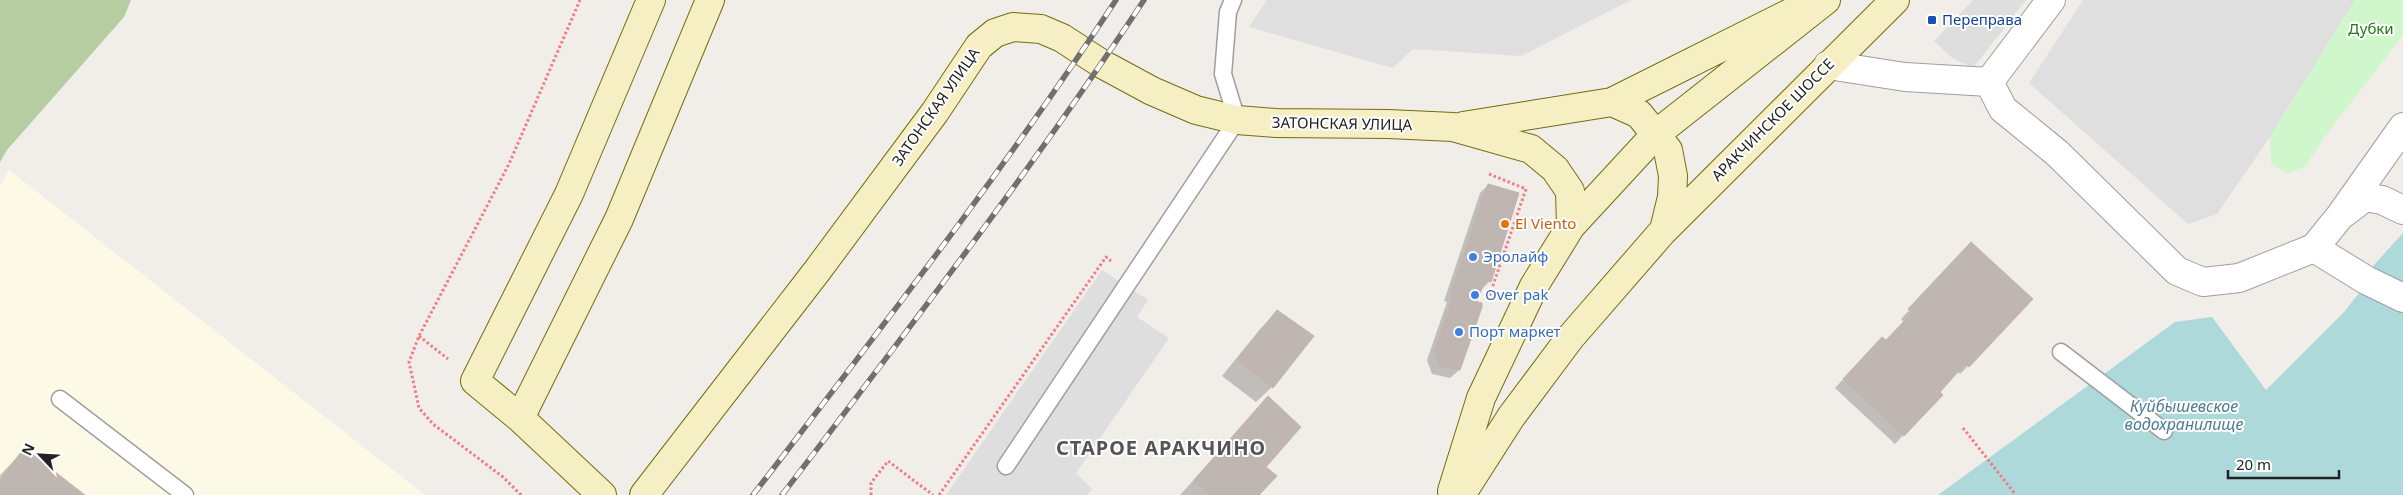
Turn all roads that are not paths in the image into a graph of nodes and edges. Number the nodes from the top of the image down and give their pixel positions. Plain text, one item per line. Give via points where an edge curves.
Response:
1 (651, 0) edge
2 (710, 0) edge
3 (1233, 0) edge
4 (1815, 0) edge
5 (1826, 0) edge
6 (1895, 0) edge
7 (2051, 0) edge
8 (1828, 65) junction
9 (1989, 82) junction
10 (1612, 102) junction
11 (1237, 120) junction
12 (1453, 127) junction
13 (2403, 127) edge
14 (1656, 134) junction
15 (2403, 210) edge
16 (2340, 216) junction
17 (1571, 226) junction
18 (1659, 237) junction
19 (2314, 248) junction
20 (2403, 298) edge
21 (2062, 352) dead end
22 (60, 399) dead end
23 (520, 418) junction
24 (2164, 431) dead end
25 (1006, 466) dead end
26 (185, 495) edge
27 (602, 495) edge
28 (644, 495) edge
29 (1451, 495) edge
30 (1461, 495) edge

1 - 23 main road via 569,194 475,381
2 - 23 main road via 620,218
3 - 11 lane via 1228,12 1223,74
4 - 10 main road
5 - 14 main road
6 - 8 main road, АРАКЧИНСКОЕ ШОССЕ
7 - 9 street
8 - 9 street via 1905,77
8 - 18 main road, АРАКЧИНСКОЕ ШОССЕ
9 - 19 street via 2003,109 2057,153 2177,271 2203,282 2239,278
10 - 12 main road, ЗАТОНСКАЯ УЛИЦА
10 - 14 main road via 1639,114
11 - 12 main road, ЗАТОНСКАЯ УЛИЦА
11 - 25 lane
11 - 28 main road, ЗАТОНСКАЯ УЛИЦА via 1196,110 1152,91 1041,29 1013,27 995,33 979,46 935,112 829,256
12 - 17 main road, ЗАТОНСКАЯ УЛИЦА via 1531,148 1555,169 1570,191
13 - 16 street
14 - 17 main road
14 - 18 main road via 1668,150 1673,176 1672,198
15 - 16 street via 2382,200 2365,197
16 - 19 street
17 - 29 main road via 1534,286 1481,398
18 - 30 main road, АРАКЧИНСКОЕ ШОССЕ via 1570,338 1511,416
19 - 20 street
21 - 24 lane
22 - 26 lane
23 - 27 main road

